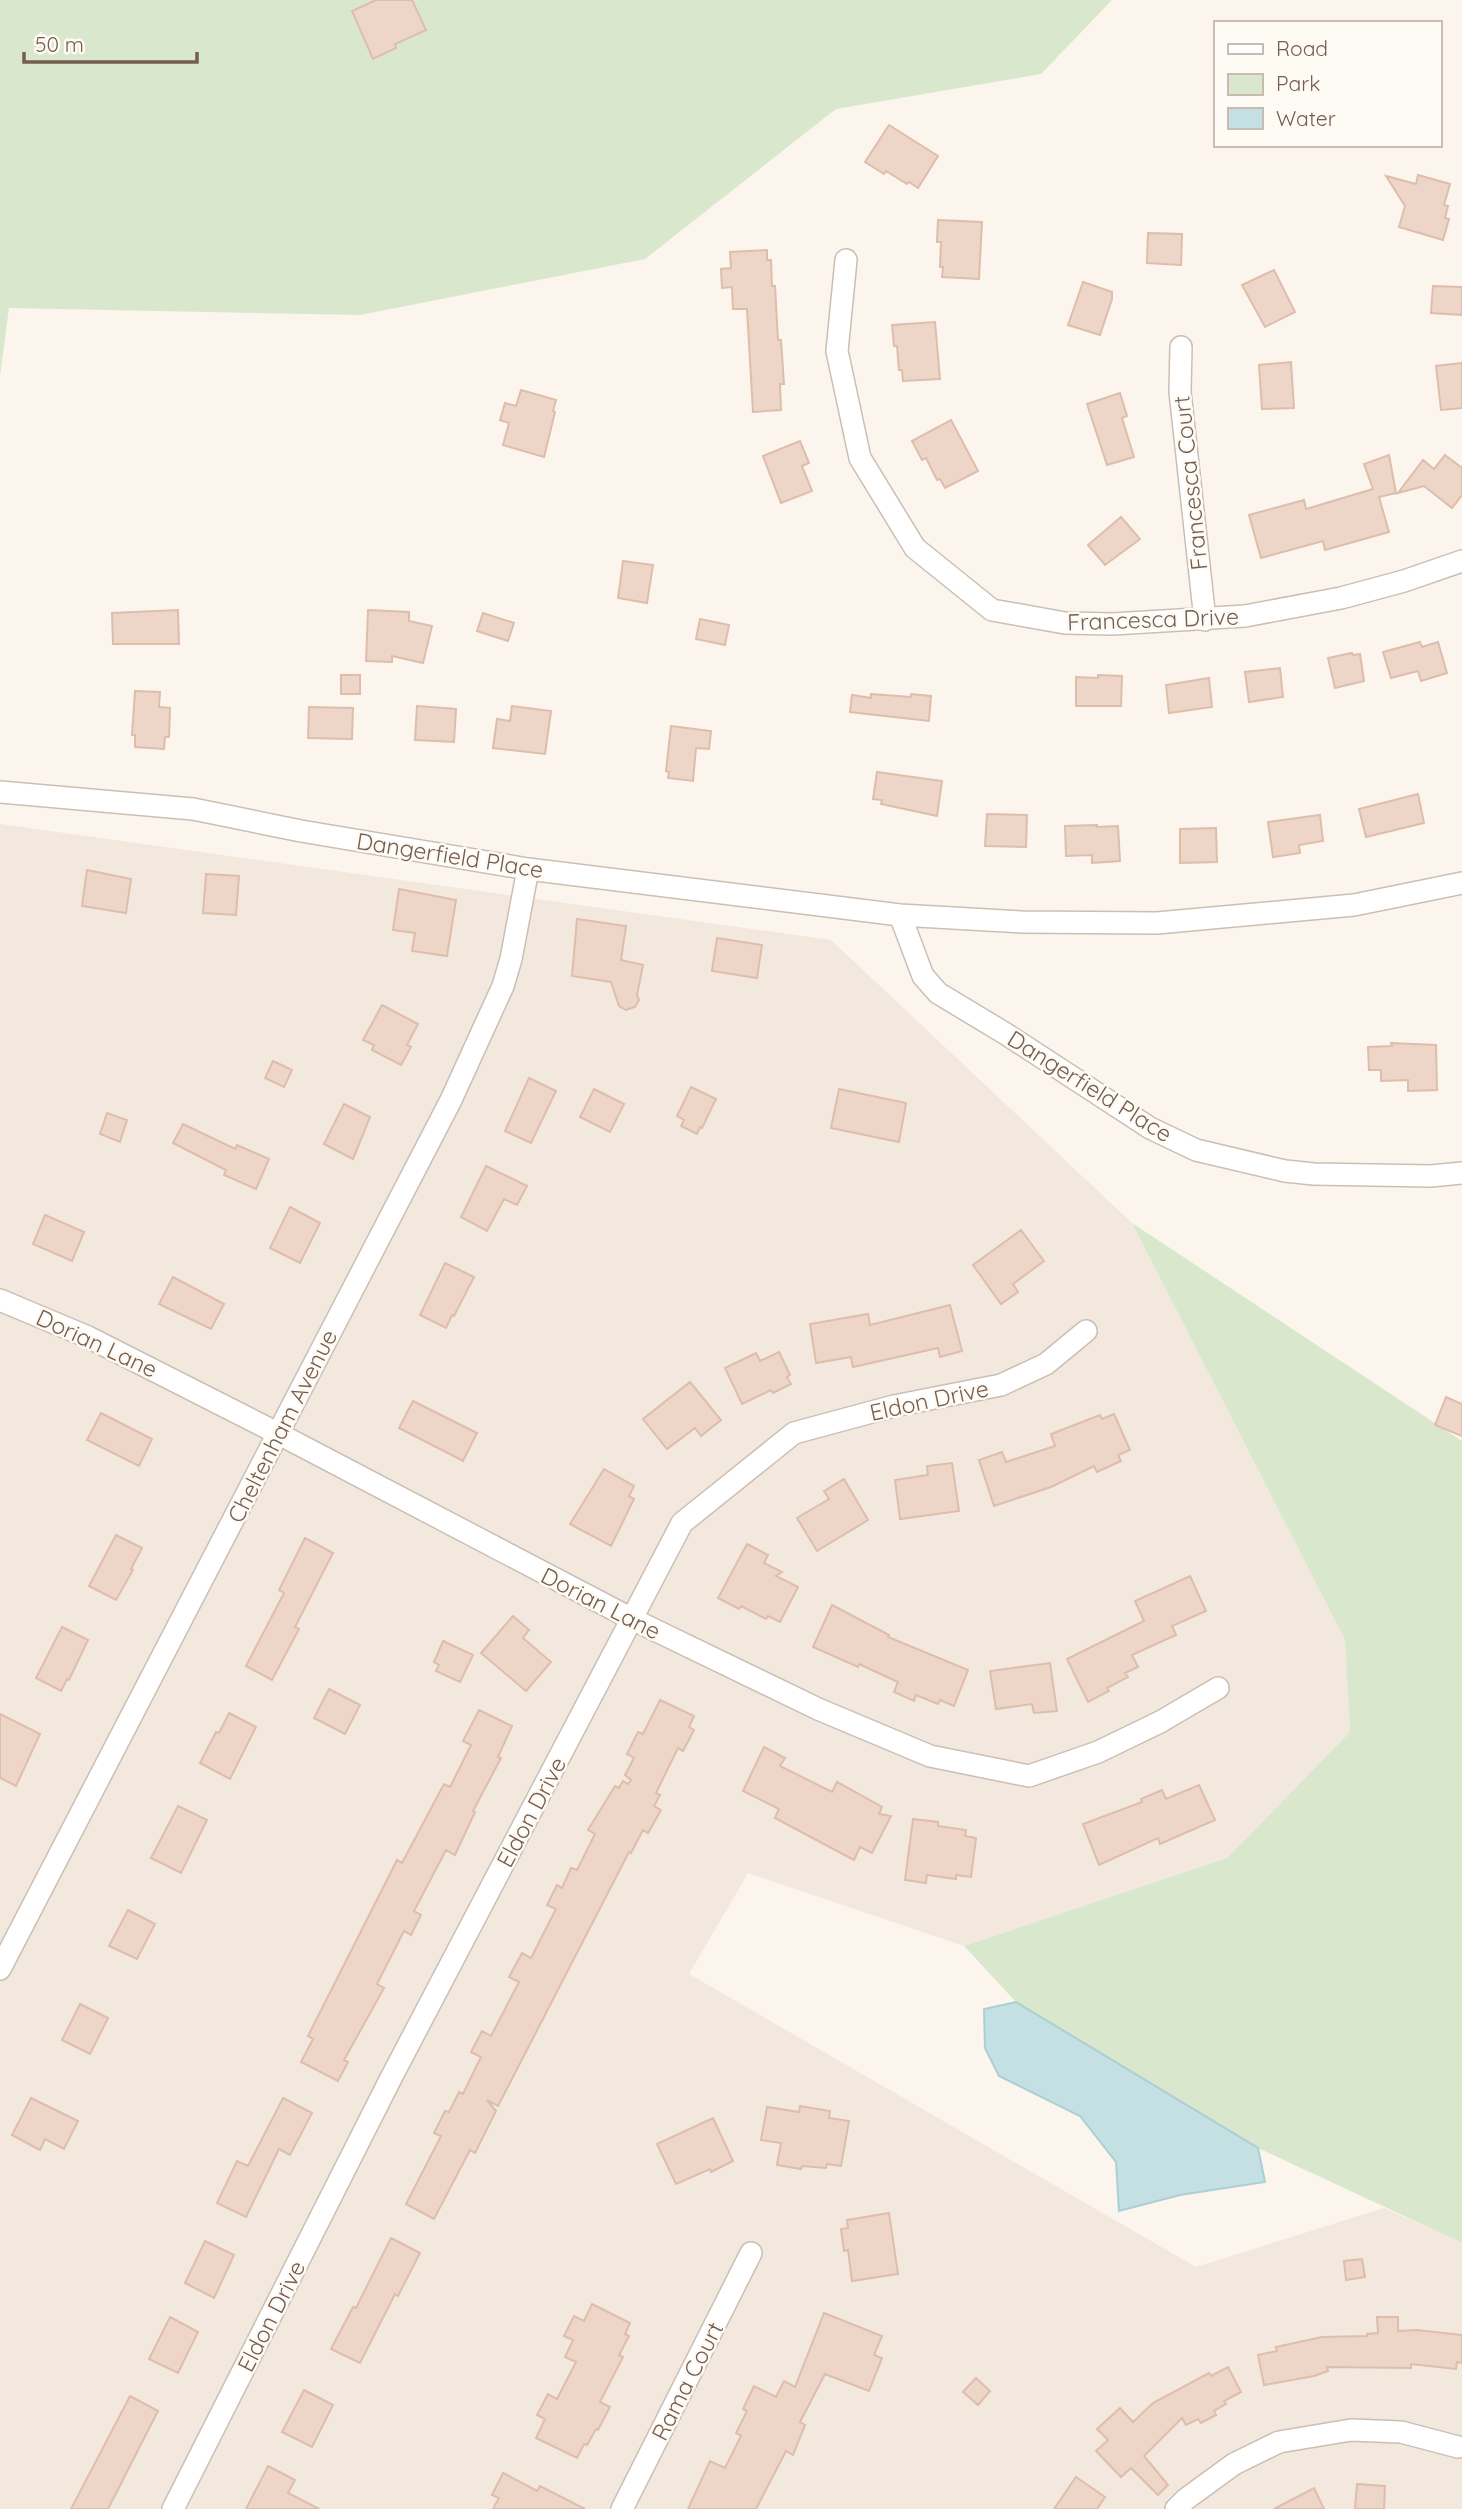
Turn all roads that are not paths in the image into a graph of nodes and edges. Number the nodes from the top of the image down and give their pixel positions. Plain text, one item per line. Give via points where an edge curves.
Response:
1 (846, 260) dead end
2 (1181, 347) dead end
3 (1462, 561) edge
4 (1205, 620) junction
5 (0, 793) edge
6 (528, 869) junction
7 (1462, 883) edge
8 (901, 915) junction
9 (1462, 1173) edge
10 (0, 1300) edge
11 (1086, 1331) dead end
12 (279, 1434) junction
13 (632, 1619) junction
14 (1218, 1688) dead end
15 (0, 1969) edge
16 (751, 2253) dead end
17 (1458, 2447) dead end
18 (173, 2509) edge
19 (622, 2509) edge
20 (1176, 2509) edge

1 - 4 street, Francesca Drive via 837,351 860,458 915,548 992,610 1065,623
2 - 4 street, Francesca Court via 1180,392
3 - 4 street, Francesca Drive via 1302,607
5 - 6 street, Dangerfield Place via 193,809
6 - 8 street, Dangerfield Place
6 - 12 street, Cheltenham Avenue via 511,959 487,1022
7 - 8 street, Dangerfield Place via 1354,905 1157,923
8 - 9 street, Dangerfield Place via 923,976 938,993 1150,1128 1196,1150 1314,1174
10 - 12 street, Dorian Lane via 88,1336
11 - 13 street, Eldon Drive via 1046,1364 1001,1385 894,1406 794,1433 682,1523
12 - 13 street, Dorian Lane
12 - 15 street, Cheltenham Avenue
13 - 14 street, Dorian Lane via 818,1709 930,1756 1029,1776 1098,1752
13 - 18 street, Eldon Drive via 391,2078
16 - 19 street, Rama Court
17 - 20 street via 1401,2432 1351,2430 1279,2442 1234,2464

